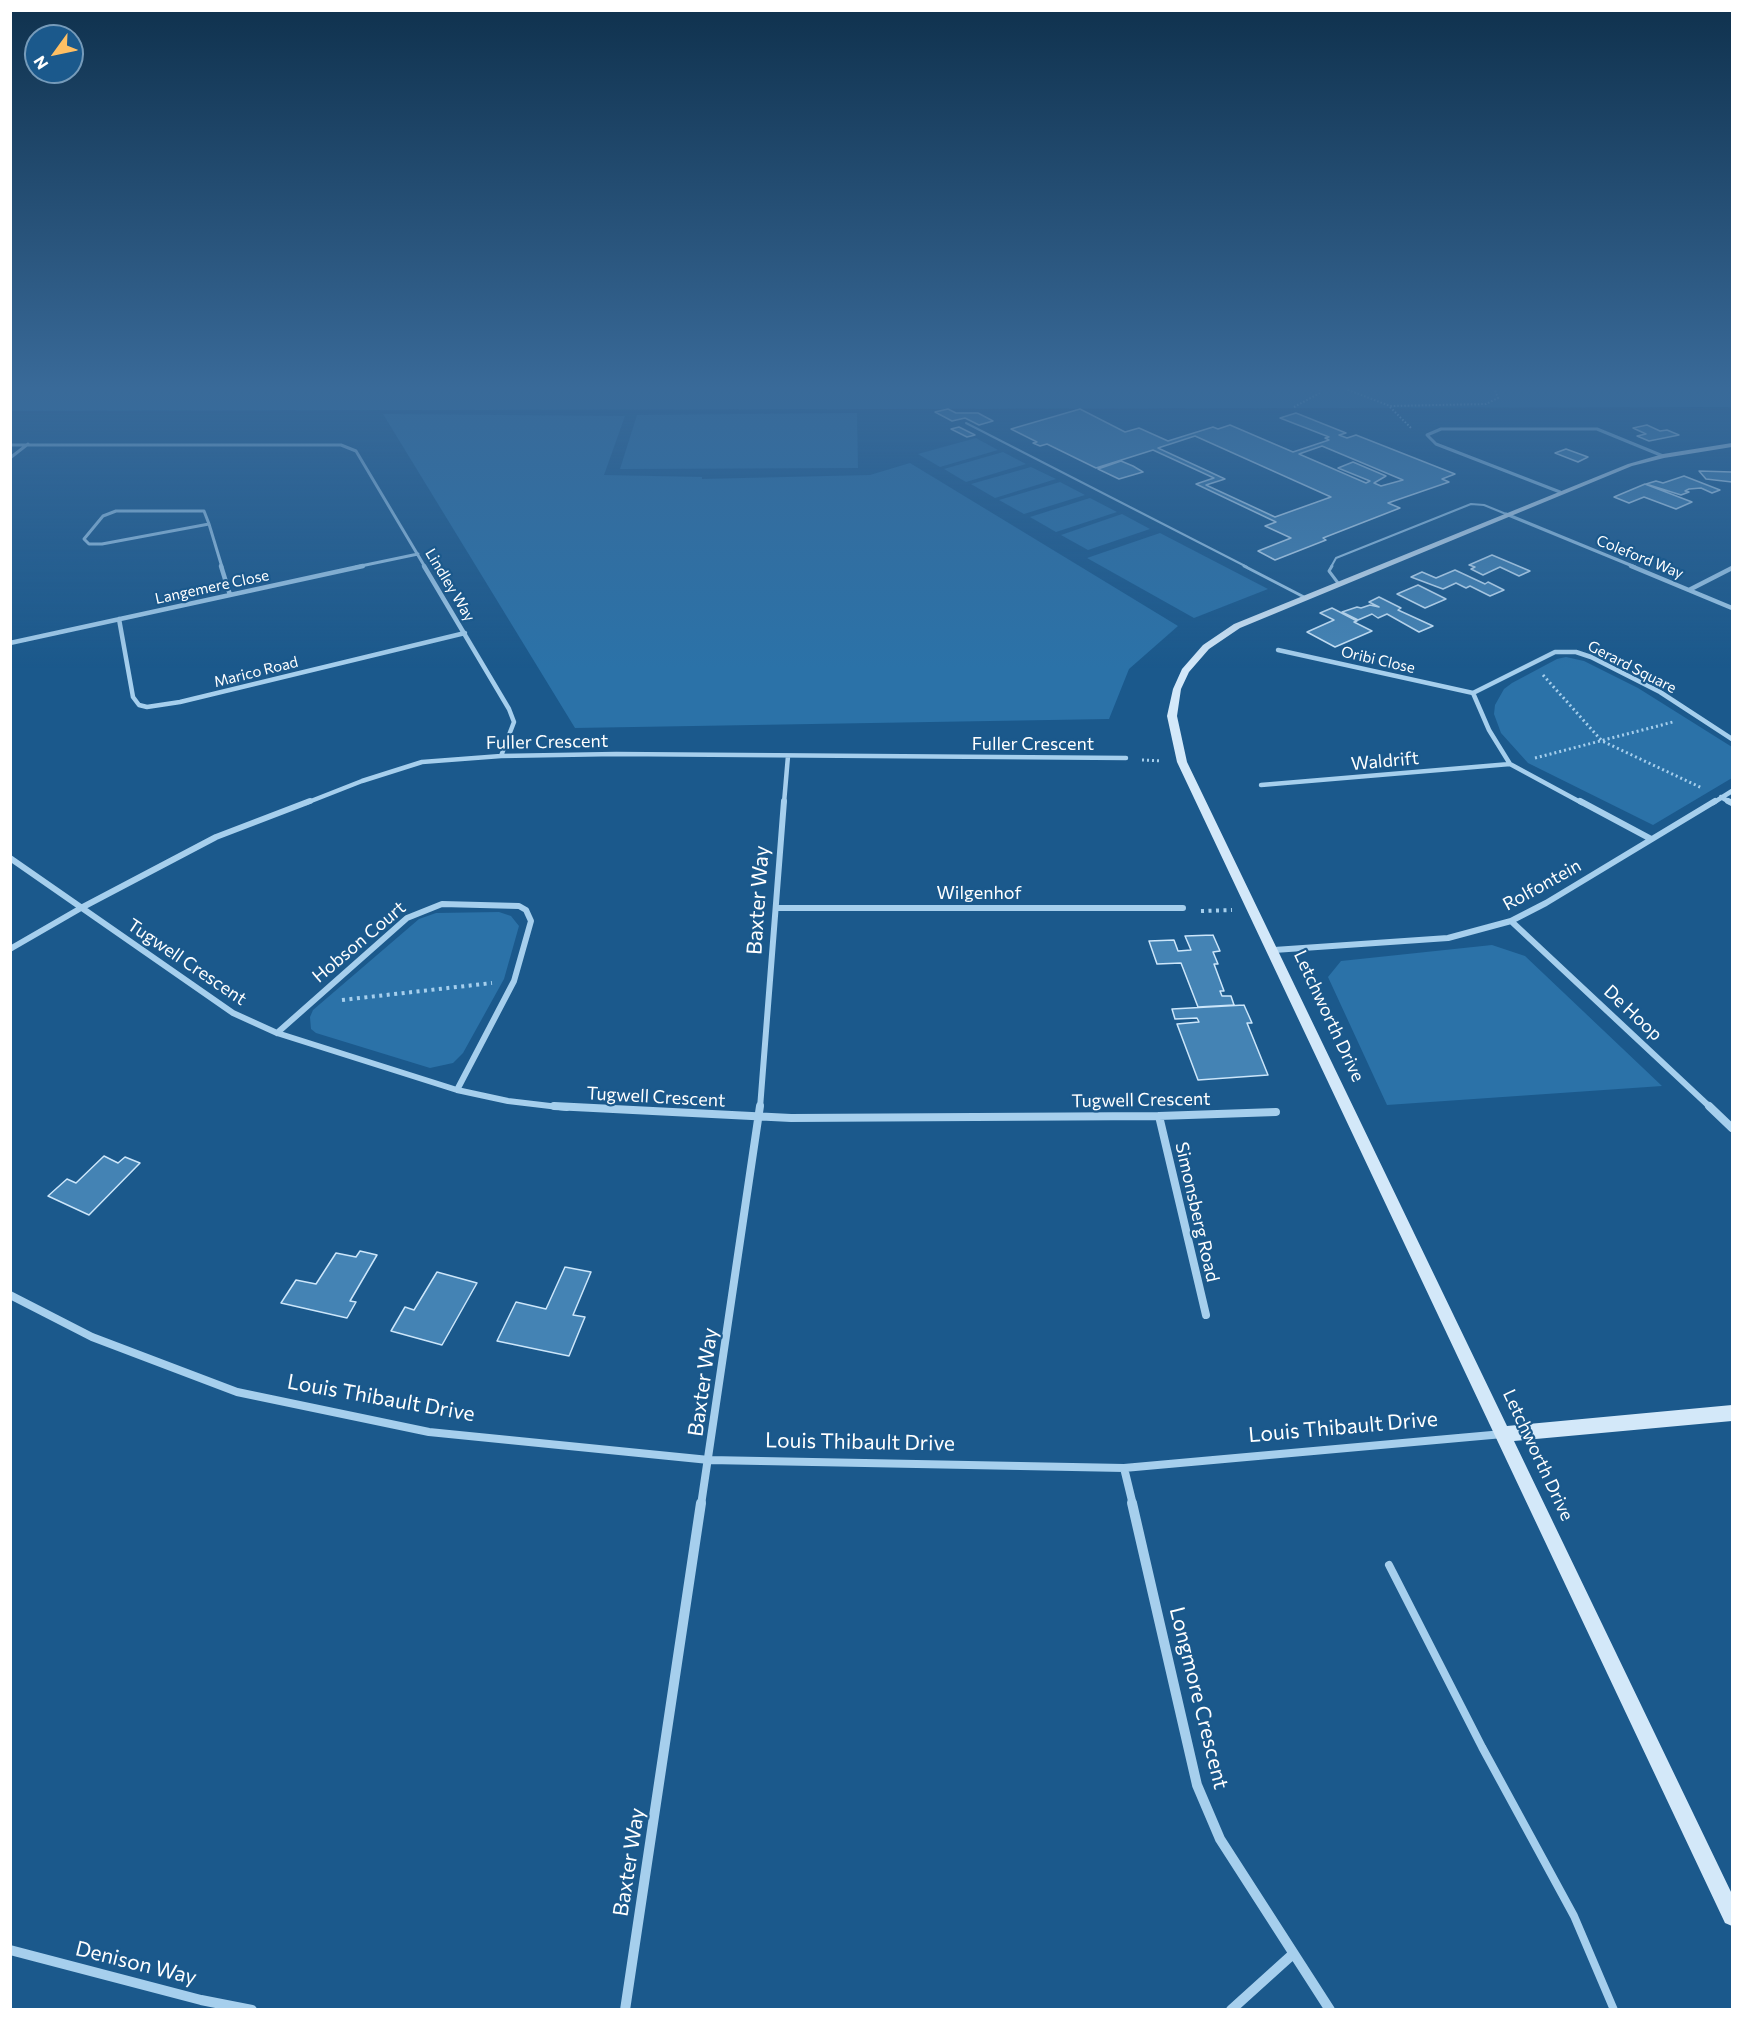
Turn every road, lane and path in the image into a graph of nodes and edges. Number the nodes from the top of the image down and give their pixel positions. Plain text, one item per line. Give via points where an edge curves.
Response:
1 (374, 480) edge
2 (1077, 480) edge
3 (1530, 480) edge
4 (1590, 480) edge
5 (1560, 492) junction
6 (1506, 514) junction
7 (209, 524) junction
8 (418, 554) junction
9 (1732, 568) edge
10 (1338, 583) junction
11 (1689, 590) junction
12 (230, 596) junction
13 (1304, 597) junction
14 (1732, 608) edge
15 (119, 620) junction
16 (465, 633) junction
17 (10, 643) edge
18 (1278, 650) dead end
19 (1533, 663) junction
20 (1473, 693) junction
21 (1697, 716) junction
22 (1732, 739) edge
23 (1602, 741) junction
24 (501, 756) junction
25 (788, 756) junction
26 (1126, 758) joint
27 (1166, 761) dead end
28 (1510, 764) junction
29 (1261, 785) dead end
30 (1732, 791) edge
31 (1721, 797) junction
32 (1732, 802) edge
33 (1651, 839) junction
34 (10, 858) edge
35 (81, 908) junction
36 (776, 908) junction
37 (1182, 908) joint
38 (1254, 909) junction
39 (1511, 921) junction
40 (10, 949) edge
41 (1274, 950) junction
42 (514, 981) junction
43 (309, 1004) junction
44 (278, 1033) junction
45 (457, 1090) junction
46 (1276, 1112) dead end
47 (1159, 1116) junction
48 (759, 1117) junction
49 (1732, 1128) edge
50 (10, 1295) edge
51 (1206, 1315) dead end
52 (1732, 1413) edge
53 (1503, 1434) junction
54 (710, 1460) junction
55 (1124, 1468) junction
56 (1389, 1565) dead end
57 (1732, 1916) edge
58 (10, 1950) edge
59 (1293, 1953) junction
60 (252, 2010) edge
61 (625, 2010) edge
62 (1231, 2010) edge
63 (1330, 2010) edge
64 (1614, 2010) edge

1 - 8 street, Lindley Way
2 - 13 lane
3 - 5 street
4 - 5 street, Letchworth Drive
5 - 6 street, Letchworth Drive
6 - 10 street, Letchworth Drive
6 - 10 lane via 1471,504 1336,558 1329,571
6 - 11 street, Coleford Way
7 - 7 street via 206,513 197,510 121,511 103,516 84,539 89,544 102,544
7 - 12 street
8 - 12 street, Langemere Close
8 - 16 street, Lindley Way
9 - 11 street
10 - 13 street, Letchworth Drive
11 - 14 street, Coleford Way
12 - 15 street, Langemere Close
13 - 38 street, Letchworth Drive via 1237,626 1213,641 1185,671 1173,707 1182,762
15 - 16 street, Marico Road via 133,697 139,705 147,707
15 - 17 street, Langemere Close
16 - 24 street, Lindley Way via 514,722
18 - 20 street, Oribi Close
19 - 20 street, Gerard Square
19 - 21 street, Gerard Square via 1555,652 1584,654
19 - 23 path
20 - 28 street
21 - 22 street, Gerard Square
21 - 23 path
23 - 28 path
23 - 31 path
24 - 25 street, Fuller Crescent
24 - 35 street, Fuller Crescent via 422,762 362,781 216,837
25 - 26 street, Fuller Crescent
25 - 36 street, Baxter Way
26 - 27 path
28 - 29 street, Waldrift
28 - 33 street
30 - 31 street, Rolfontein
31 - 32 street
31 - 33 street, Rolfontein
33 - 39 street, Rolfontein
34 - 35 street, Tugwell Crescent
35 - 40 street, Fuller Crescent
35 - 44 street, Tugwell Crescent via 233,1013
36 - 37 street, Wilgenhof
36 - 48 street, Baxter Way
37 - 38 path
38 - 41 street, Letchworth Drive
39 - 41 street, Rolfontein via 1448,938
39 - 49 street, De Hoop
41 - 53 street, Letchworth Drive
42 - 43 path
42 - 43 street, Hobson Court via 531,921 526,910 508,904 442,904 407,918
42 - 45 street, Hobson Court
43 - 44 street, Hobson Court
44 - 45 street, Tugwell Crescent
45 - 48 street, Tugwell Crescent via 567,1108
46 - 47 street, Tugwell Crescent
47 - 48 street, Tugwell Crescent
47 - 51 street, Simonsberg Road
48 - 54 street, Baxter Way
50 - 54 street, Louis Thibault Drive via 92,1337 237,1392 429,1432
52 - 53 street, Louis Thibault Drive
53 - 55 street, Louis Thibault Drive
53 - 57 street, Letchworth Drive
54 - 55 street, Louis Thibault Drive
54 - 61 street, Baxter Way
55 - 59 street, Longmore Crescent via 1197,1785 1220,1839
56 - 64 lane via 1574,1916
58 - 60 street, Denison Way
59 - 62 street
59 - 63 street, Longmore Crescent

